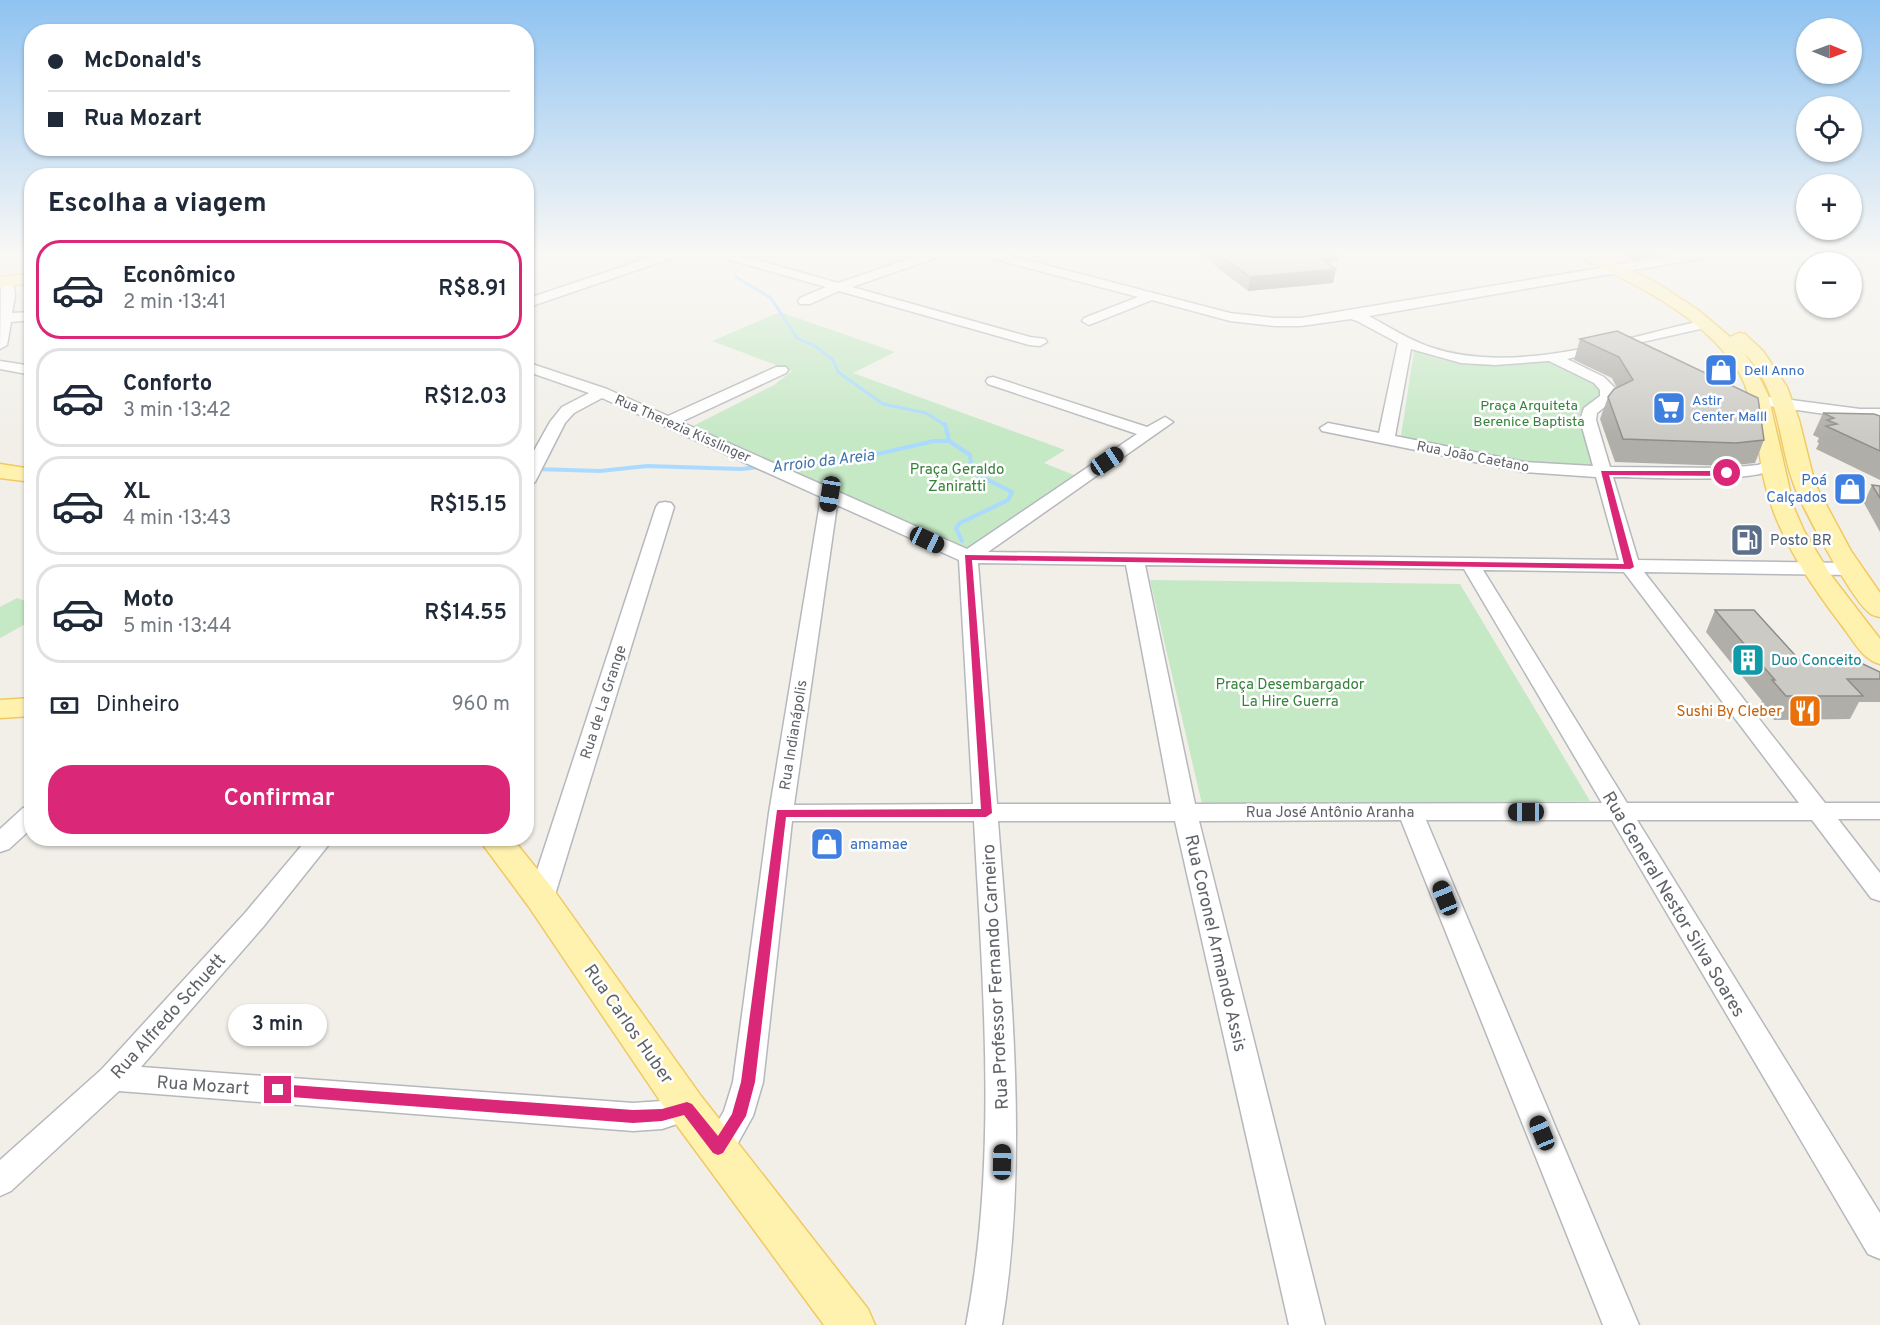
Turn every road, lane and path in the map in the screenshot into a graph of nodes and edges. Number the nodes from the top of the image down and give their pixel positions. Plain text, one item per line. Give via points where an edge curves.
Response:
1 (5, 314) edge
2 (933, 314) edge
3 (1107, 314) edge
4 (1217, 314) edge
5 (1359, 314) edge
6 (1366, 314) edge
7 (1689, 314) edge
8 (1708, 314) edge
9 (1343, 316) junction
10 (24, 317) edge
11 (5, 318) junction
12 (1089, 321) dead end
13 (1704, 324) junction
14 (1384, 329) junction
15 (1405, 341) junction
16 (1041, 342) dead end
17 (0, 345) edge
18 (1551, 357) junction
19 (0, 365) edge
20 (534, 369) edge
21 (24, 370) edge
22 (781, 370) dead end
23 (993, 381) dead end
24 (602, 392) junction
25 (1760, 401) junction
26 (1785, 404) junction
27 (1880, 414) edge
28 (669, 421) junction
29 (1165, 422) dead end
30 (1328, 428) dead end
31 (1149, 433) junction
32 (1386, 440) junction
33 (1599, 455) junction
34 (534, 467) edge
35 (0, 471) edge
36 (1604, 472) junction
37 (1638, 473) junction
38 (24, 475) edge
39 (1774, 476) junction
40 (830, 494) junction
41 (665, 507) dead end
42 (968, 557) junction
43 (1134, 559) junction
44 (1470, 564) junction
45 (1630, 567) junction
46 (1816, 568) junction
47 (1850, 569) junction
48 (1880, 609) edge
49 (1880, 656) edge
50 (24, 708) edge
51 (0, 709) edge
52 (1880, 811) edge
53 (1410, 812) junction
54 (1618, 812) junction
55 (1817, 812) junction
56 (781, 813) junction
57 (986, 813) junction
58 (1185, 813) junction
59 (24, 821) edge
60 (0, 843) edge
61 (315, 846) edge
62 (500, 846) edge
63 (1880, 891) edge
64 (541, 898) junction
65 (112, 1078) junction
66 (687, 1108) junction
67 (718, 1149) junction
68 (0, 1181) edge
69 (1880, 1243) edge
70 (852, 1325) edge
71 (984, 1325) edge
72 (1307, 1325) edge
73 (1621, 1325) edge

1 - 11 street
2 - 16 street
3 - 12 street
4 - 9 street via 1258,321 1301,322
5 - 9 street
6 - 14 street
7 - 13 main road
8 - 26 main road via 1767,367
9 - 14 street
10 - 11 street
11 - 17 street
13 - 18 street
13 - 25 main road via 1744,366
14 - 15 street
15 - 18 street via 1458,357
15 - 32 street
18 - 33 street via 1599,380 1608,390 1608,398 1588,415
19 - 21 street
20 - 24 street, Rua Therezia Kisslinger
22 - 28 street
23 - 31 street
24 - 28 street, Rua Therezia Kisslinger
24 - 34 street via 567,410
25 - 26 street
25 - 39 main road
26 - 27 street
26 - 47 main road via 1804,482
28 - 40 street, Rua Therezia Kisslinger
29 - 31 street
30 - 32 street, Rua João Caetano
31 - 42 street
32 - 36 street, Rua João Caetano via 1524,467
33 - 36 street
33 - 37 street
35 - 38 main road
36 - 37 street, Rua João Caetano
36 - 45 street
37 - 39 street, Rua João Caetano
39 - 46 main road via 1789,523
40 - 42 street, Rua Therezia Kisslinger
40 - 56 street, Rua Indianápolis
41 - 64 street, Rua de La Grange
42 - 43 street
42 - 57 street, Rua Professor Fernando Carneiro
43 - 44 street
43 - 58 street, Rua Coronel Armando Assis
44 - 45 street
44 - 54 street, Rua General Nestor Silva Soares
45 - 46 street
45 - 55 street
46 - 47 street
46 - 49 main road
47 - 48 main road
50 - 51 main road
52 - 55 street, Rua José Antônio Aranha
53 - 54 street, Rua José Antônio Aranha
53 - 58 street, Rua José Antônio Aranha
53 - 73 street
54 - 55 street, Rua José Antônio Aranha
54 - 69 street, Rua General Nestor Silva Soares
55 - 63 street
56 - 57 street, Rua José Antônio Aranha
56 - 67 street, Rua Indianápolis via 748,1082 738,1116
57 - 58 street, Rua José Antônio Aranha
57 - 71 street, Rua Professor Fernando Carneiro via 1002,1123 1000,1221
58 - 72 street, Rua Coronel Armando Assis
59 - 60 street
61 - 65 street, Rua Alfredo Schuett
62 - 64 main road, Rua Carlos Huber
64 - 66 main road, Rua Carlos Huber
65 - 66 street, Rua Mozart via 633,1117
65 - 68 street, Rua Alfredo Schuett
66 - 67 main road, Rua Carlos Huber
67 - 70 main road, Rua Carlos Huber

